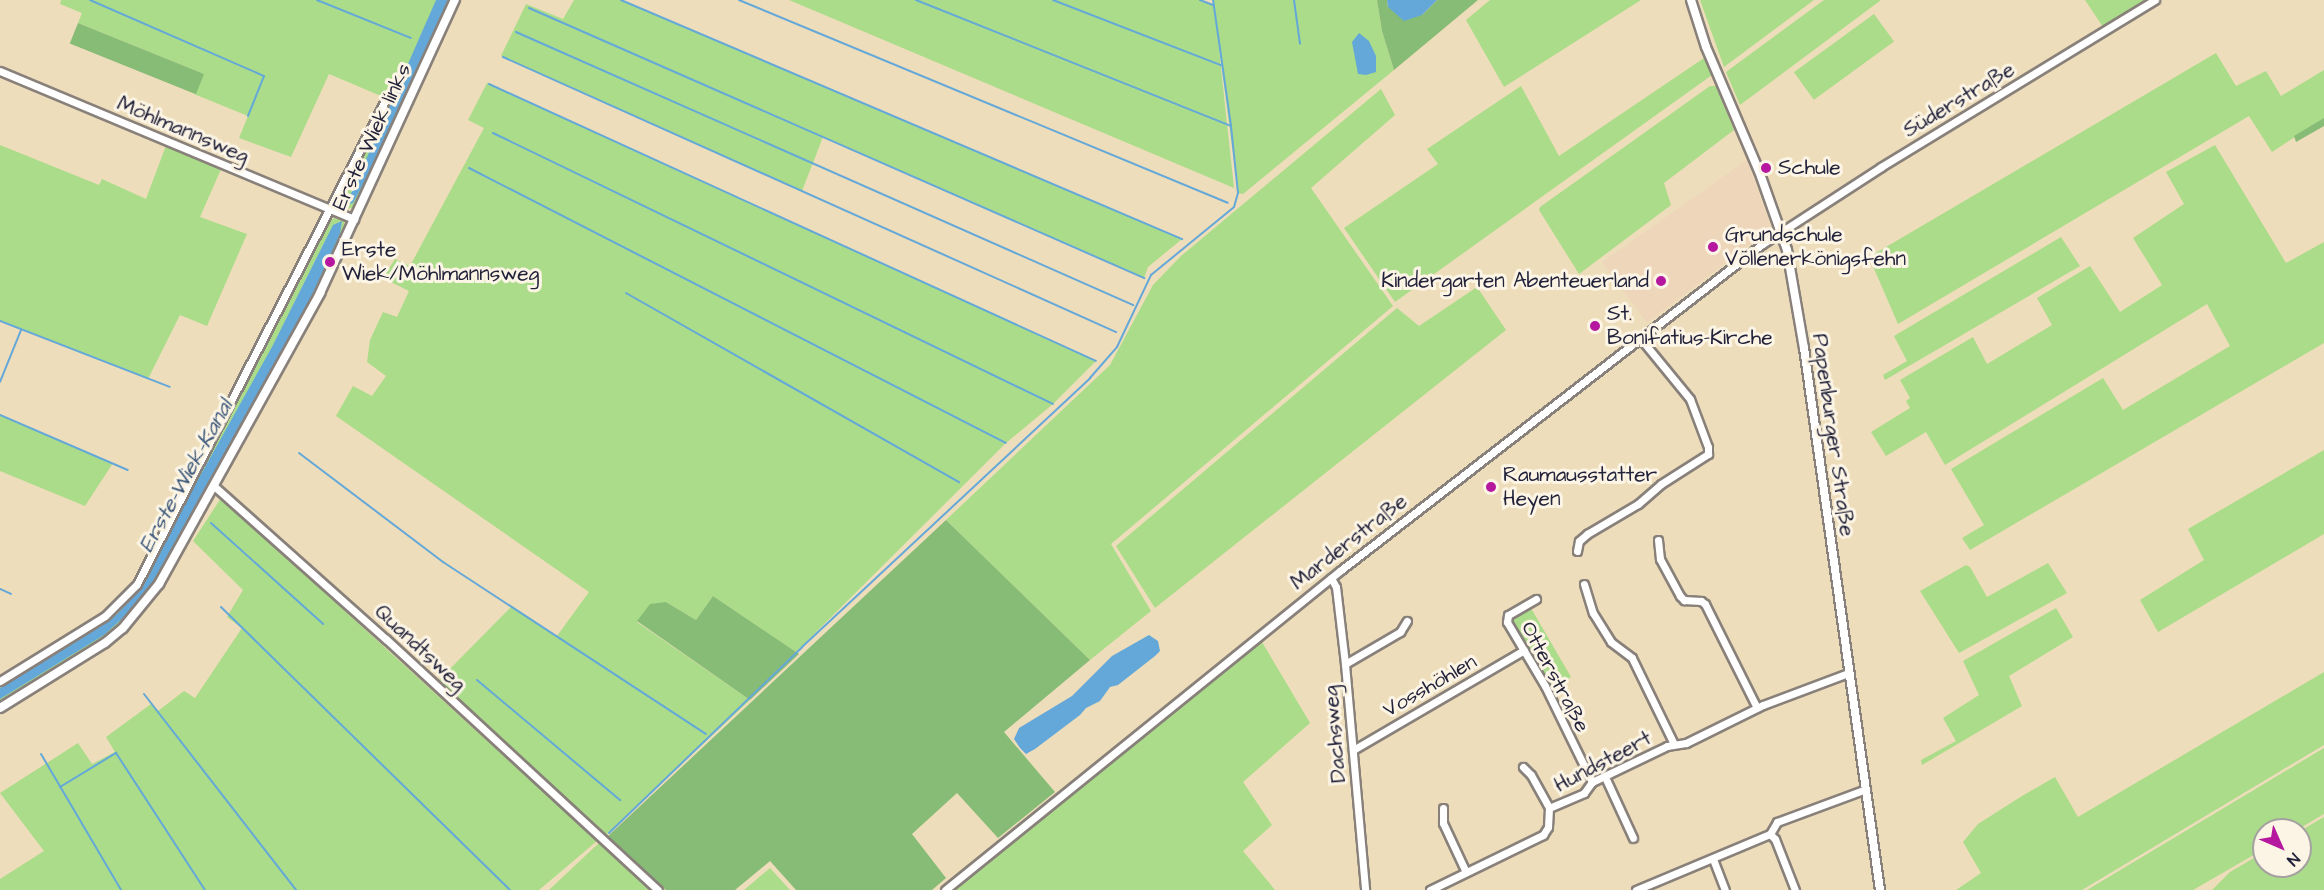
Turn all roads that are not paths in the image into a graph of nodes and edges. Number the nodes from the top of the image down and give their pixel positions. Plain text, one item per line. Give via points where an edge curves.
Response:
1 (455, 0) edge
2 (1691, 0) edge
3 (2155, 0) edge
4 (0, 71) edge
5 (387, 98) dead end
6 (331, 210) junction
7 (354, 219) junction
8 (1782, 230) junction
9 (1640, 338) junction
10 (214, 486) junction
11 (1658, 540) dead end
12 (1577, 551) dead end
13 (1331, 578) junction
14 (1584, 584) dead end
15 (1536, 599) dead end
16 (1407, 621) dead end
17 (1524, 650) junction
18 (1345, 664) junction
19 (1848, 673) junction
20 (0, 681) edge
21 (0, 708) edge
22 (1757, 708) junction
23 (1674, 744) junction
24 (1353, 750) junction
25 (1523, 766) dead end
26 (1605, 777) junction
27 (1592, 782) junction
28 (1866, 789) junction
29 (1443, 808) dead end
30 (1549, 808) junction
31 (1770, 834) junction
32 (1633, 838) dead end
33 (1713, 859) junction
34 (1466, 872) junction
35 (1645, 889) edge
36 (658, 890) edge
37 (945, 890) edge
38 (1365, 890) edge
39 (1430, 890) edge
40 (1636, 890) edge
41 (1725, 890) edge
42 (1795, 890) edge
43 (1880, 890) edge

1 - 7 street, Erste Wiek links
2 - 8 street, Papenburger Straße
3 - 8 street, Süderstraße
4 - 6 street, Möhlmannsweg
5 - 6 street
6 - 7 street, Möhlmannsweg
6 - 20 street via 137,584 105,616
7 - 10 street, Erste Wiek links via 320,293
8 - 9 street, Marderstraße
8 - 19 street, Papenburger Straße via 1804,348
9 - 12 street via 1688,395 1708,454 1638,504 1587,534 1579,541
9 - 13 street, Marderstraße
10 - 21 street, Erste Wiek links via 159,585 123,628 97,649
10 - 36 street, Quandtsweg
11 - 22 street via 1660,559 1680,596 1705,604
13 - 18 street, Dachsweg via 1336,587
13 - 37 street, Marderstraße
14 - 23 street via 1593,613 1611,642 1632,658
15 - 17 street, Otterstraße via 1506,618
16 - 18 street via 1400,632
17 - 24 street, Vosshöhlen
17 - 27 street, Otterstraße
18 - 24 street, Dachsweg
19 - 22 street, Hundsteert
19 - 28 street, Papenburger Straße
22 - 23 street, Hundsteert via 1686,743
23 - 26 street, Hundsteert
24 - 38 street, Dachsweg
25 - 30 street
26 - 27 street, Hundsteert
26 - 32 street
27 - 30 street, Hundsteert via 1584,793
28 - 31 street via 1777,822
28 - 43 street, Papenburger Straße
29 - 34 street via 1443,823
30 - 34 street, Hundsteert via 1548,827 1543,835
31 - 33 street
31 - 42 street
33 - 35 street
33 - 41 street
34 - 39 street, Hundsteert
35 - 40 street

